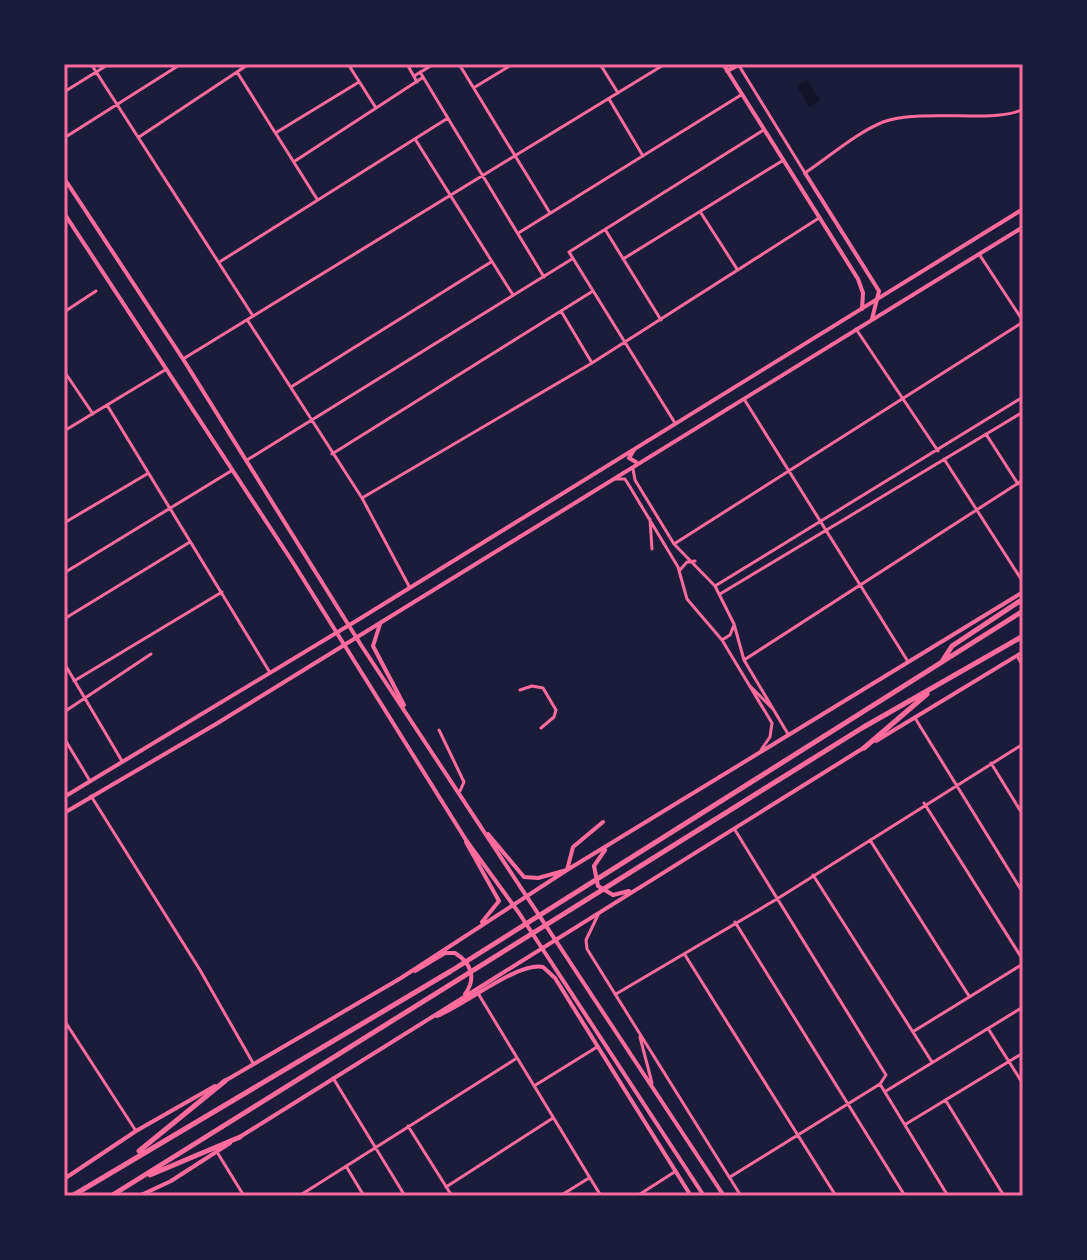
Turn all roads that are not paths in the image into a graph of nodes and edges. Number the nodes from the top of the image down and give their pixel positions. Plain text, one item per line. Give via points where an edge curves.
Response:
1 (91, 64) edge
2 (109, 64) edge
3 (181, 64) edge
4 (249, 64) edge
5 (348, 64) edge
6 (407, 64) edge
7 (434, 64) edge
8 (459, 64) edge
9 (513, 64) edge
10 (600, 64) edge
11 (665, 64) edge
12 (723, 64) edge
13 (738, 65) edge
14 (727, 71) junction
15 (96, 72) junction
16 (237, 72) junction
17 (420, 72) junction
18 (414, 76) junction
19 (423, 77) junction
20 (359, 82) junction
21 (417, 82) junction
22 (474, 88) junction
23 (64, 92) edge
24 (618, 93) junction
25 (742, 94) junction
26 (609, 99) junction
27 (117, 106) junction
28 (376, 108) junction
29 (1023, 109) edge
30 (448, 118) junction
31 (762, 131) junction
32 (277, 132) junction
33 (138, 137) junction
34 (64, 138) edge
35 (415, 139) junction
36 (516, 155) junction
37 (643, 156) junction
38 (295, 161) junction
39 (782, 161) junction
40 (805, 173) junction
41 (483, 174) junction
42 (64, 178) edge
43 (450, 195) junction
44 (317, 199) junction
45 (1023, 209) edge
46 (64, 213) edge
47 (550, 213) junction
48 (701, 213) junction
49 (819, 218) junction
50 (1023, 227) edge
51 (605, 230) junction
52 (520, 232) junction
53 (979, 254) junction
54 (572, 259) junction
55 (623, 259) junction
56 (219, 262) junction
57 (491, 262) junction
58 (737, 269) junction
59 (868, 273) junction
60 (544, 277) junction
61 (858, 279) junction
62 (96, 291) dead end
63 (593, 291) junction
64 (513, 297) junction
65 (879, 298) junction
66 (862, 309) junction
67 (561, 311) junction
68 (64, 312) edge
69 (1022, 314) edge
70 (254, 317) junction
71 (872, 319) junction
72 (661, 320) junction
73 (248, 321) junction
74 (1023, 321) edge
75 (856, 329) junction
76 (624, 342) junction
77 (183, 359) junction
78 (592, 363) junction
79 (165, 370) junction
80 (64, 371) edge
81 (290, 388) junction
82 (904, 397) junction
83 (1023, 397) edge
84 (744, 399) junction
85 (107, 405) junction
86 (1023, 412) edge
87 (93, 414) junction
88 (312, 421) junction
89 (675, 423) junction
90 (64, 431) edge
91 (986, 434) junction
92 (635, 448) junction
93 (938, 451) junction
94 (332, 454) junction
95 (944, 459) junction
96 (247, 460) junction
97 (641, 460) junction
98 (788, 468) junction
99 (231, 471) junction
100 (147, 473) junction
101 (611, 480) junction
102 (1023, 480) edge
103 (1018, 484) junction
104 (362, 498) junction
105 (169, 509) junction
106 (978, 511) junction
107 (650, 519) junction
108 (64, 523) edge
109 (822, 523) junction
110 (828, 530) junction
111 (190, 542) junction
112 (674, 544) junction
113 (652, 549) dead end
114 (695, 561) junction
115 (679, 572) junction
116 (64, 573) edge
117 (1023, 582) edge
118 (715, 586) junction
119 (860, 586) junction
120 (410, 588) junction
121 (222, 592) junction
122 (1023, 592) edge
123 (720, 594) junction
124 (1023, 599) edge
125 (1023, 611) edge
126 (64, 619) edge
127 (383, 619) junction
128 (734, 624) junction
129 (349, 625) junction
130 (336, 633) junction
131 (1023, 636) edge
132 (356, 637) junction
133 (722, 640) junction
134 (342, 645) junction
135 (1023, 652) edge
136 (151, 654) dead end
137 (1017, 656) junction
138 (744, 660) junction
139 (907, 660) junction
140 (943, 660) junction
141 (64, 663) edge
142 (1023, 666) edge
143 (269, 671) junction
144 (74, 681) junction
145 (750, 686) junction
146 (934, 688) junction
147 (520, 690) dead end
148 (83, 699) junction
149 (405, 707) junction
150 (774, 709) junction
151 (64, 712) edge
152 (915, 718) junction
153 (541, 728) dead end
154 (439, 730) dead end
155 (788, 734) junction
156 (64, 738) edge
157 (1023, 744) edge
158 (864, 748) junction
159 (761, 750) junction
160 (122, 761) junction
161 (991, 763) junction
162 (90, 781) junction
163 (956, 784) junction
164 (460, 791) junction
165 (91, 796) junction
166 (64, 797) edge
167 (924, 803) junction
168 (64, 813) edge
169 (1023, 815) edge
170 (603, 822) dead end
171 (734, 827) junction
172 (483, 830) junction
173 (466, 840) junction
174 (870, 840) junction
175 (609, 845) junction
176 (567, 870) junction
177 (813, 875) junction
178 (635, 889) junction
179 (1023, 893) edge
180 (526, 897) junction
181 (777, 899) junction
182 (513, 904) junction
183 (599, 913) junction
184 (735, 922) junction
185 (477, 927) junction
186 (553, 938) junction
187 (540, 946) junction
188 (684, 954) junction
189 (548, 959) junction
190 (1023, 962) edge
191 (401, 978) junction
192 (555, 978) junction
193 (566, 985) junction
194 (616, 994) junction
195 (479, 995) junction
196 (969, 996) junction
197 (1023, 1007) edge
198 (64, 1020) edge
199 (423, 1022) junction
200 (989, 1030) junction
201 (914, 1031) junction
202 (639, 1033) junction
203 (597, 1047) junction
204 (1023, 1053) edge
205 (517, 1058) junction
206 (1009, 1061) junction
207 (932, 1062) junction
208 (255, 1065) junction
209 (333, 1078) junction
210 (225, 1081) junction
211 (652, 1083) junction
212 (880, 1084) junction
213 (1023, 1084) edge
214 (534, 1086) junction
215 (886, 1091) junction
216 (946, 1101) junction
217 (643, 1104) junction
218 (848, 1104) junction
219 (553, 1118) junction
220 (906, 1124) junction
221 (408, 1126) junction
222 (136, 1131) junction
223 (798, 1135) junction
224 (240, 1137) junction
225 (656, 1138) junction
226 (375, 1148) junction
227 (217, 1152) junction
228 (129, 1159) junction
229 (346, 1166) junction
230 (676, 1171) junction
231 (730, 1177) junction
232 (589, 1178) junction
233 (64, 1179) edge
234 (131, 1184) junction
235 (446, 1187) junction
236 (72, 1196) edge
237 (111, 1196) edge
238 (139, 1196) edge
239 (244, 1196) edge
240 (299, 1196) edge
241 (364, 1196) edge
242 (405, 1196) edge
243 (452, 1196) edge
244 (560, 1196) edge
245 (601, 1196) edge
246 (637, 1196) edge
247 (691, 1196) edge
248 (704, 1196) edge
249 (724, 1196) edge
250 (741, 1196) edge
251 (836, 1196) edge
252 (905, 1196) edge
253 (948, 1196) edge
254 (1004, 1196) edge

1 - 15 street
2 - 15 street
3 - 27 street
4 - 16 street
5 - 20 street
6 - 18 street
7 - 17 street
8 - 22 street
9 - 22 street
10 - 24 street
11 - 24 street
12 - 14 main road
13 - 14 main road
13 - 40 street
14 - 25 main road
15 - 23 street
15 - 27 street
16 - 32 street
16 - 33 street
17 - 18 street
17 - 19 street
18 - 21 street
19 - 21 street
19 - 30 street
20 - 28 street
20 - 32 street
21 - 28 street
22 - 36 street
24 - 26 street
25 - 31 main road
25 - 37 street
26 - 36 street
26 - 37 street
27 - 33 street
27 - 34 street
28 - 38 street
29 - 40 street via 1012,115 958,113 884,122
30 - 35 street
30 - 41 street
31 - 39 main road
31 - 51 street
32 - 38 street
33 - 56 street
35 - 43 street
35 - 44 street
36 - 41 street
36 - 47 street
37 - 47 street
38 - 44 street
39 - 48 street
39 - 49 main road
40 - 59 main road
41 - 43 street
41 - 52 street
42 - 77 main road
43 - 57 street
43 - 70 street
44 - 56 street
45 - 65 main road
46 - 79 main road
47 - 52 street
48 - 55 street
48 - 58 street
49 - 58 street
49 - 61 main road
50 - 53 main road
51 - 54 street via 569,252
51 - 55 street
52 - 60 street
53 - 69 street
53 - 71 main road
54 - 60 street
54 - 63 street
55 - 72 street
56 - 70 street
57 - 64 street
57 - 81 street
58 - 72 street
59 - 61 main road
59 - 65 main road
60 - 64 street
61 - 66 main road
62 - 68 street
63 - 67 street
63 - 76 street
64 - 88 street
65 - 66 main road
65 - 71 main road
66 - 89 main road
67 - 78 street
67 - 94 street
69 - 74 street
70 - 73 street
71 - 75 main road
72 - 76 street
73 - 77 street
73 - 81 street
74 - 82 street
75 - 82 street
75 - 84 main road
76 - 78 street
76 - 89 street
77 - 96 main road
78 - 104 street
79 - 85 street
79 - 99 main road
80 - 87 street
81 - 88 street
82 - 93 street
82 - 98 street
83 - 93 street
84 - 97 main road
84 - 98 street
85 - 87 street
85 - 100 street
86 - 91 street
87 - 90 street
88 - 94 street
88 - 96 street
89 - 92 main road
91 - 95 street
91 - 103 street
92 - 97 main road via 630,461
92 - 120 main road
93 - 109 street
94 - 104 street
95 - 106 street
95 - 110 street
96 - 129 main road
97 - 101 main road
97 - 112 street via 632,470 635,480
98 - 109 street
98 - 112 street
99 - 105 street
99 - 130 main road
100 - 105 street
100 - 108 street
101 - 107 street via 625,479
101 - 127 main road
102 - 103 street
103 - 106 street
104 - 120 street
105 - 111 street
105 - 116 street
106 - 117 street
106 - 119 street
107 - 113 street
107 - 115 street
109 - 110 street
109 - 118 street
110 - 119 street
110 - 123 street
111 - 121 street
111 - 126 street
112 - 114 street
114 - 115 street
114 - 118 street
115 - 133 street via 696,613
118 - 123 street
119 - 138 street
119 - 139 street
120 - 129 main road
121 - 143 street
121 - 144 street
122 - 139 main road
123 - 128 street
124 - 140 highway via 952,646
125 - 140 highway
127 - 132 main road
127 - 149 main road via 373,646
128 - 133 street
128 - 138 street
129 - 130 main road
129 - 132 main road
130 - 134 main road
130 - 143 main road
131 - 146 highway
132 - 134 main road
132 - 149 main road
133 - 145 street
134 - 165 main road
134 - 173 main road
135 - 137 main road
136 - 148 street
137 - 142 street
137 - 152 main road
138 - 150 street
139 - 155 main road
140 - 228 highway via 388,1010
141 - 144 street
143 - 160 main road
144 - 148 street
145 - 150 street
145 - 159 street via 772,723
146 - 158 highway
146 - 234 highway
147 - 153 street via 543,688 556,710
148 - 151 street
148 - 160 street
149 - 164 main road
150 - 155 street
152 - 158 main road
152 - 163 street
154 - 164 street via 462,772
155 - 159 main road
156 - 162 street
157 - 161 street
158 - 171 main road
159 - 175 main road
160 - 162 main road
161 - 163 street
161 - 169 street
162 - 166 main road
163 - 167 street
163 - 179 street
164 - 172 main road
165 - 168 main road
165 - 208 street
167 - 174 street
167 - 190 street
170 - 176 main road via 573,847
171 - 178 main road
171 - 181 street
172 - 176 main road via 524,877
172 - 180 main road
173 - 182 main road
173 - 185 main road via 499,901
174 - 177 street
174 - 196 street
175 - 176 main road
175 - 178 main road via 594,866 598,886 613,895
176 - 180 main road
177 - 181 street
177 - 201 street
178 - 183 main road
180 - 182 main road
180 - 186 main road
181 - 184 street
181 - 212 street via 886,1075
182 - 185 main road
182 - 187 main road
183 - 186 main road
183 - 194 street via 587,949
184 - 188 street
184 - 218 street
185 - 191 main road
186 - 187 main road
186 - 211 main road
187 - 189 main road
187 - 199 main road
188 - 194 street
188 - 223 street
189 - 192 main road
189 - 193 main road
190 - 196 street
191 - 199 main road via 445,953 455,953 467,963 471,982 461,998
191 - 208 main road
192 - 193 main road
192 - 195 main road via 543,967 528,966
192 - 203 main road
193 - 217 main road
194 - 202 street
195 - 199 main road
195 - 205 street
196 - 201 street
197 - 200 street
198 - 222 street
199 - 209 main road
200 - 206 street
200 - 207 street
201 - 207 street
202 - 211 street
202 - 231 street
203 - 214 street
203 - 225 main road
204 - 206 street
205 - 214 street
205 - 221 street
206 - 213 street
206 - 216 street
207 - 215 street
208 - 210 main road
209 - 224 main road
209 - 226 street
210 - 222 main road
210 - 228 highway
211 - 249 main road
212 - 215 street
212 - 218 street
214 - 219 street
215 - 220 street
216 - 220 street
216 - 254 street
217 - 225 main road
217 - 248 main road
218 - 223 street
218 - 252 street
219 - 232 street
219 - 235 street
220 - 253 street
221 - 226 street
221 - 235 street
222 - 233 main road
223 - 231 street
223 - 251 street
224 - 227 main road
224 - 234 highway
225 - 230 main road
226 - 229 street
226 - 242 street
227 - 238 main road
227 - 239 street
228 - 236 highway
229 - 240 street
229 - 241 street
230 - 246 street
230 - 247 main road
231 - 250 street
232 - 244 street
232 - 245 street
234 - 237 highway
235 - 243 street

